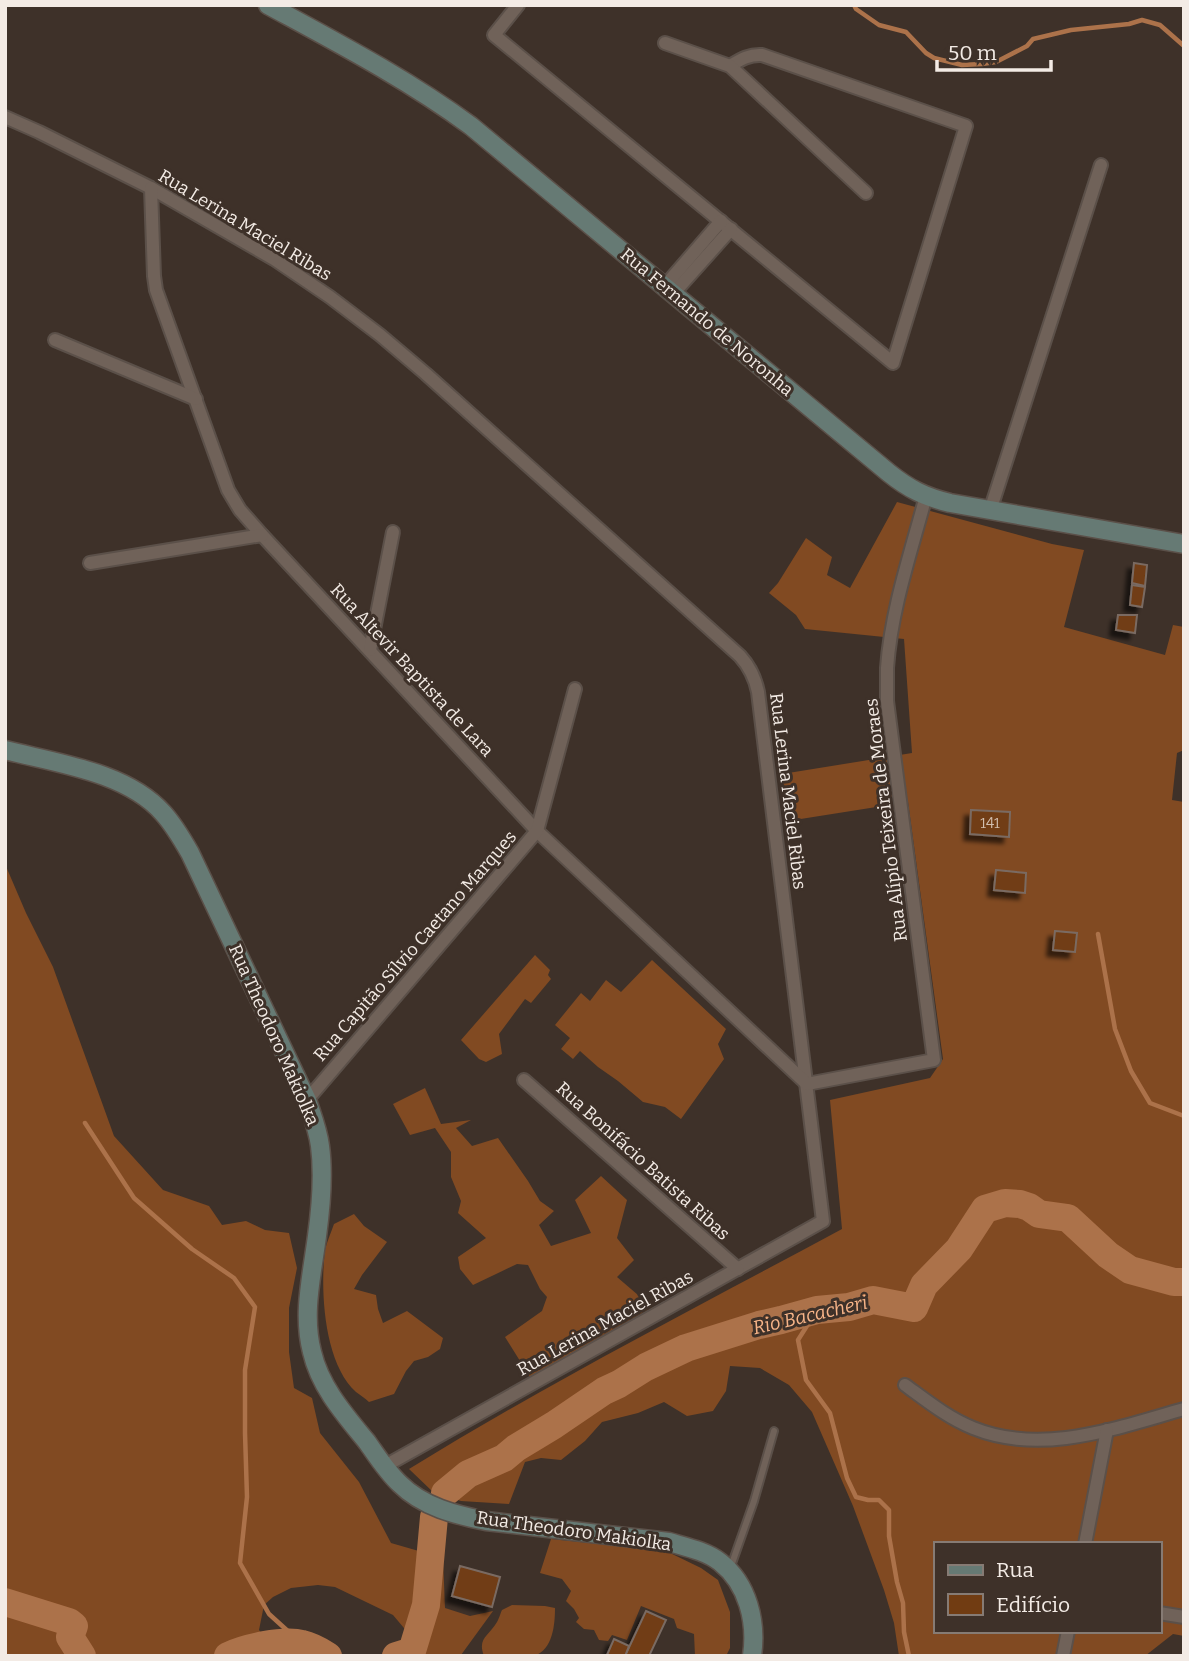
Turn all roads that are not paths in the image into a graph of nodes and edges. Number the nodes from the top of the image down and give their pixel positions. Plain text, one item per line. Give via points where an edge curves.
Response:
1 (268, 5) edge
2 (518, 5) edge
3 (665, 43) dead end
4 (730, 66) junction
5 (5, 117) edge
6 (1101, 166) dead end
7 (151, 188) junction
8 (866, 193) dead end
9 (726, 225) junction
10 (668, 291) junction
11 (55, 340) dead end
12 (196, 399) junction
13 (926, 496) junction
14 (990, 511) junction
15 (393, 533) dead end
16 (262, 535) junction
17 (1184, 544) edge
18 (90, 563) dead end
19 (370, 650) junction
20 (575, 689) dead end
21 (5, 750) edge
22 (537, 831) junction
23 (524, 1080) dead end
24 (807, 1084) junction
25 (307, 1100) junction
26 (738, 1269) junction
27 (905, 1385) dead end
28 (1184, 1409) edge
29 (1107, 1430) junction
30 (774, 1431) dead end
31 (385, 1466) junction
32 (1085, 1542) edge
33 (729, 1571) junction
34 (1161, 1613) edge
35 (1184, 1617) edge
36 (1068, 1633) edge
37 (752, 1656) edge
38 (1063, 1656) edge

1 - 10 main road, Rua Fernando de Noronha via 442,105
2 - 9 street via 494,35
3 - 4 street
4 - 8 street
4 - 9 street via 754,54 762,55 966,126 893,363
5 - 7 street, Rua Lerina Maciel Ribas
6 - 14 street
7 - 12 street, Rua Altevir Baptista de Lara via 156,290
7 - 24 street, Rua Lerina Maciel Ribas via 274,259 380,335 749,666 758,692
9 - 10 street
10 - 13 main road, Rua Fernando de Noronha via 889,473
11 - 12 street
12 - 16 street, Rua Altevir Baptista de Lara via 233,500
13 - 14 main road, Rua Fernando de Noronha
13 - 24 street, Rua Alípio Teixeira de Moraes via 892,632 887,701 934,1060
14 - 17 main road, Rua Fernando de Noronha
15 - 19 street
16 - 18 street
16 - 19 street, Rua Altevir Baptista de Lara
19 - 22 street, Rua Altevir Baptista de Lara
20 - 22 street, Rua Capitão Sílvio Caetano Marques
21 - 25 main road, Rua Theodoro Makiolka via 108,777 146,797 163,812 203,878
22 - 24 street, Rua Altevir Baptista de Lara
22 - 25 street, Rua Capitão Sílvio Caetano Marques
23 - 26 street, Rua Bonifácio Batista Ribas
24 - 26 street, Rua Lerina Maciel Ribas via 823,1221
25 - 31 main road, Rua Theodoro Makiolka via 322,1169 307,1317 312,1354 328,1391
26 - 31 street, Rua Lerina Maciel Ribas
27 - 29 street via 957,1421 996,1436 1054,1439
28 - 29 street
29 - 32 street
30 - 33 lane
31 - 33 main road, Rua Theodoro Makiolka via 416,1497 451,1513 669,1542 709,1555
33 - 37 main road, Rua Theodoro Makiolka via 747,1598 752,1616
34 - 35 street
36 - 38 street

